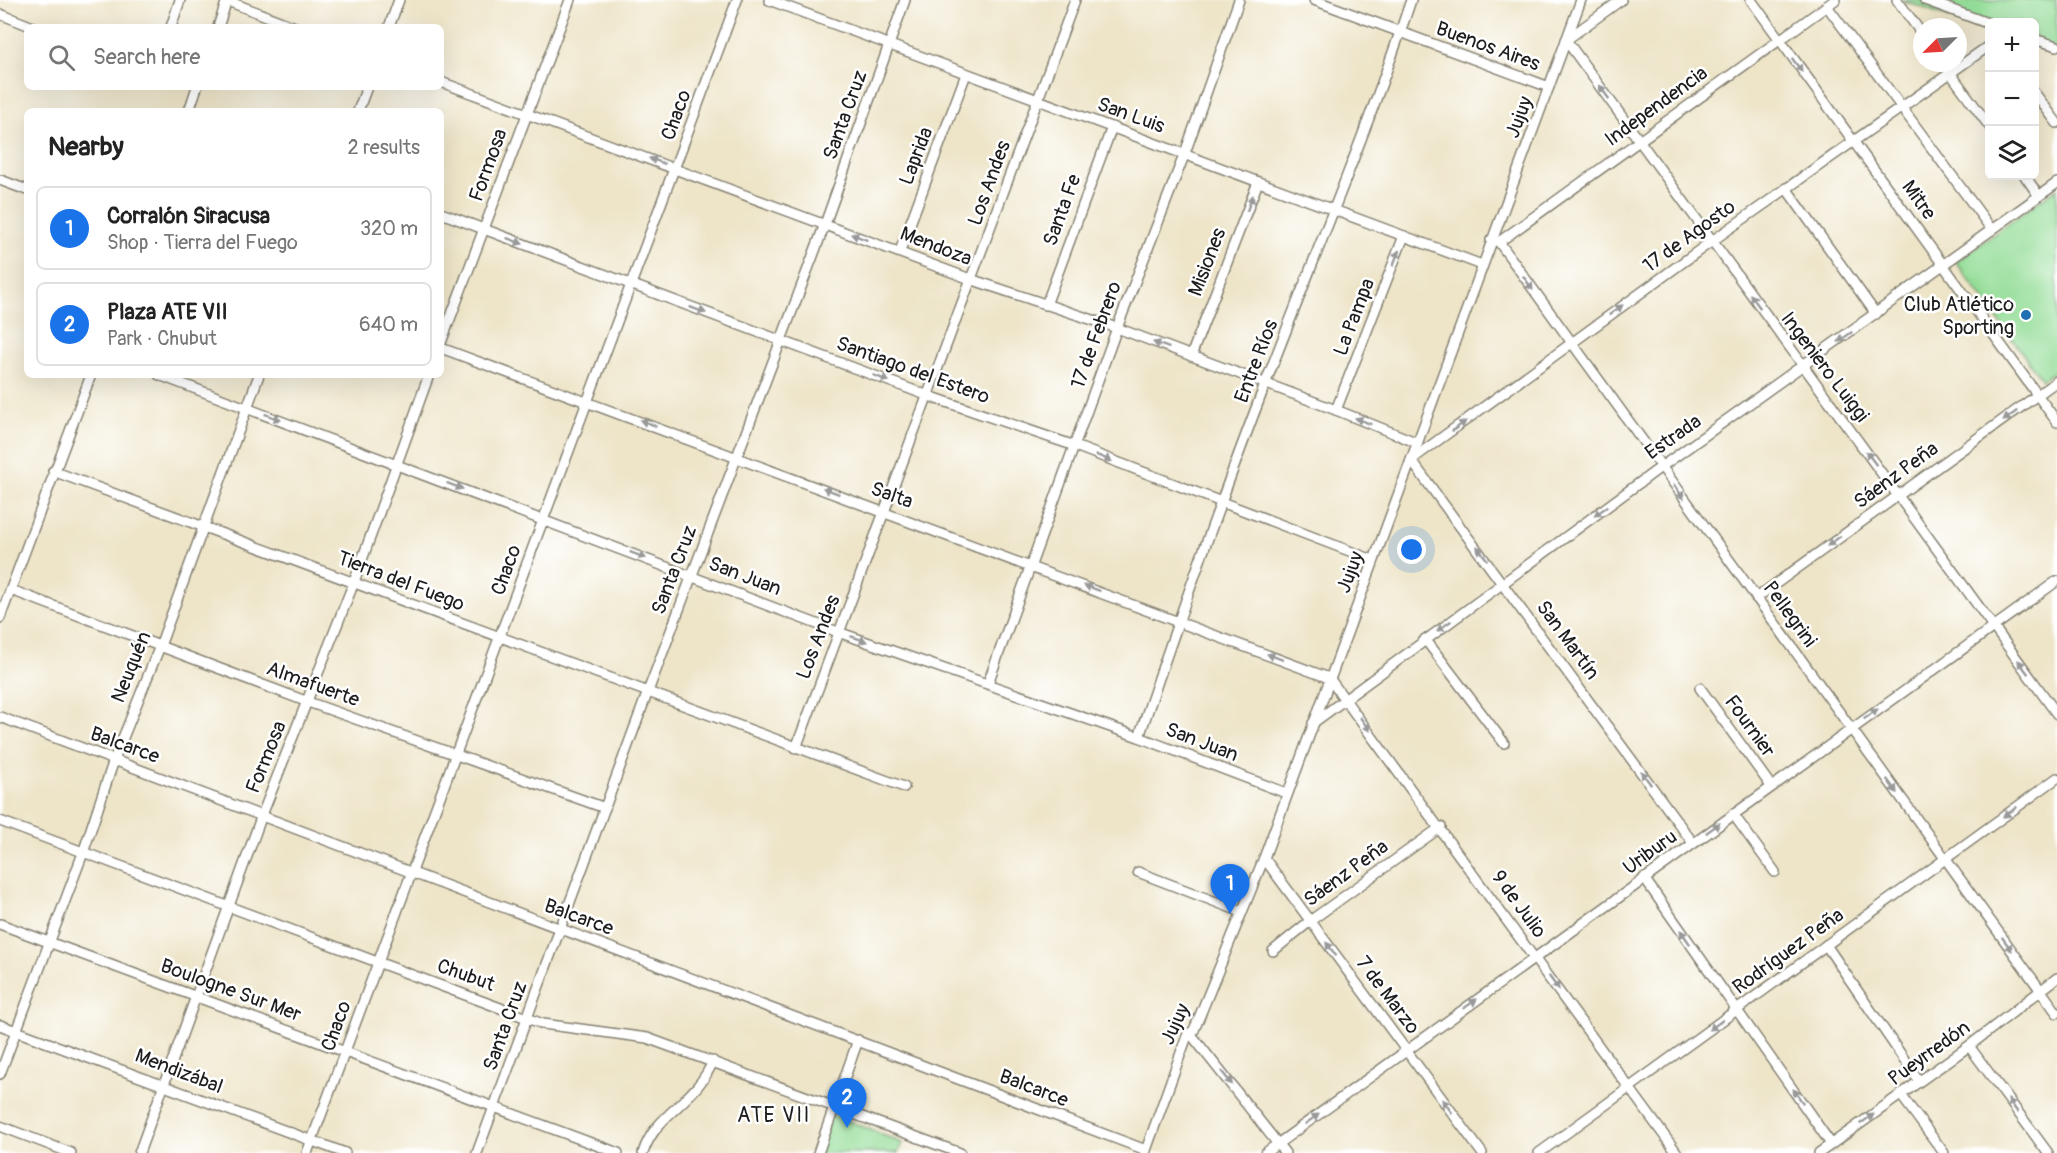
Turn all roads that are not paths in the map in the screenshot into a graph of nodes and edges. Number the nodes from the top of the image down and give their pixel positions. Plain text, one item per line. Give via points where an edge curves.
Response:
1 (180, 0) edge
2 (226, 0) edge
3 (399, 0) edge
4 (570, 0) edge
5 (737, 0) edge
6 (769, 0) edge
7 (905, 0) edge
8 (1075, 0) edge
9 (1239, 0) edge
10 (1314, 0) edge
11 (1411, 0) edge
12 (1581, 0) edge
13 (1622, 0) edge
14 (1751, 0) edge
15 (1897, 0) edge
16 (1925, 0) edge
17 (1831, 3) edge
18 (0, 14) edge
19 (1913, 22) edge
20 (1985, 22) edge
21 (25, 24) edge
22 (172, 24) edge
23 (219, 24) edge
24 (287, 24) edge
25 (390, 24) edge
26 (1400, 33) junction
27 (1566, 40) junction
28 (1779, 40) junction
29 (2039, 41) edge
30 (890, 46) junction
31 (2057, 46) edge
32 (1985, 48) edge
33 (1950, 73) junction
34 (966, 74) junction
35 (444, 83) edge
36 (1549, 87) junction
37 (197, 90) edge
38 (366, 90) edge
39 (2039, 99) edge
40 (1038, 100) junction
41 (1901, 107) junction
42 (190, 108) edge
43 (359, 108) edge
44 (526, 113) junction
45 (2057, 123) edge
46 (1988, 126) edge
47 (1112, 127) junction
48 (1639, 140) junction
49 (1854, 142) junction
50 (1185, 153) junction
51 (675, 167) junction
52 (0, 180) edge
53 (2028, 180) edge
54 (1258, 182) junction
55 (2057, 183) edge
56 (1786, 188) junction
57 (24, 189) edge
58 (2039, 196) junction
59 (1334, 209) junction
60 (444, 214) edge
61 (825, 224) junction
62 (483, 229) junction
63 (1992, 230) junction
64 (1404, 236) junction
65 (1495, 241) junction
66 (1712, 241) junction
67 (900, 251) junction
68 (1482, 265) junction
69 (1944, 265) junction
70 (973, 280) junction
71 (632, 285) junction
72 (1046, 304) junction
73 (1876, 314) junction
74 (1117, 328) junction
75 (444, 335) edge
76 (780, 340) junction
77 (1570, 344) junction
78 (444, 349) edge
79 (1191, 356) junction
80 (1803, 368) junction
81 (90, 378) edge
82 (167, 378) edge
83 (258, 378) edge
84 (428, 378) edge
85 (2057, 381) edge
86 (1266, 384) junction
87 (926, 395) junction
88 (2038, 395) junction
89 (588, 402) junction
90 (246, 407) junction
91 (1336, 410) junction
92 (2057, 422) edge
93 (1418, 443) junction
94 (1075, 446) junction
95 (736, 456) junction
96 (1412, 460) junction
97 (396, 463) junction
98 (1661, 467) junction
99 (53, 471) junction
100 (1899, 495) junction
101 (1222, 504) junction
102 (885, 512) junction
103 (544, 519) junction
104 (204, 527) junction
105 (1373, 560) junction
106 (1032, 565) junction
107 (691, 575) junction
108 (2057, 581) edge
109 (354, 582) junction
110 (1503, 582) junction
111 (11, 590) junction
112 (1756, 598) junction
113 (0, 618) edge
114 (1178, 620) junction
115 (1993, 625) junction
116 (838, 632) junction
117 (500, 638) junction
118 (1425, 639) junction
119 (160, 646) junction
120 (1329, 678) junction
121 (988, 683) junction
122 (1701, 688) dead end
123 (647, 694) junction
124 (1346, 697) junction
125 (308, 702) junction
126 (2057, 714) edge
127 (0, 717) edge
128 (1312, 724) junction
129 (1851, 729) junction
130 (1139, 737) junction
131 (1504, 743) dead end
132 (796, 748) junction
133 (455, 756) junction
134 (114, 760) junction
135 (2057, 778) edge
136 (1771, 786) junction
137 (904, 787) dead end
138 (1286, 793) junction
139 (605, 808) junction
140 (1733, 814) junction
141 (262, 815) junction
142 (0, 821) edge
143 (1441, 827) junction
144 (1693, 843) junction
145 (83, 853) junction
146 (1264, 858) junction
147 (1945, 859) junction
148 (1138, 872) dead end
149 (1775, 872) dead end
150 (411, 874) junction
151 (1644, 878) junction
152 (229, 909) junction
153 (1242, 912) junction
154 (1310, 921) junction
155 (0, 924) edge
156 (560, 929) junction
157 (49, 943) junction
158 (1826, 945) junction
159 (1273, 951) dead end
160 (1535, 957) junction
161 (378, 963) junction
162 (2057, 978) edge
163 (2040, 990) junction
164 (195, 995) junction
165 (1737, 1010) junction
166 (2057, 1013) edge
167 (528, 1017) junction
168 (0, 1025) edge
169 (15, 1030) junction
170 (1190, 1033) junction
171 (858, 1040) junction
172 (1969, 1046) junction
173 (1407, 1050) junction
174 (346, 1052) junction
175 (713, 1061) junction
176 (0, 1074) edge
177 (1919, 1081) junction
178 (164, 1083) junction
179 (1630, 1088) junction
180 (1901, 1095) junction
181 (835, 1105) junction
182 (495, 1107) junction
183 (0, 1126) edge
184 (312, 1141) junction
185 (1278, 1143) junction
186 (1831, 1144) junction
187 (946, 1151) edge
188 (1145, 1151) edge
189 (71, 1153) edge
190 (140, 1153) edge
191 (307, 1153) edge
192 (345, 1153) edge
193 (477, 1153) edge
194 (618, 1153) edge
195 (643, 1153) edge
196 (818, 1153) edge
197 (960, 1153) edge
198 (1265, 1153) edge
199 (1285, 1153) edge
200 (1482, 1153) edge
201 (1539, 1153) edge
202 (1677, 1153) edge
203 (1819, 1153) edge
204 (1944, 1153) edge
205 (2048, 1153) edge

1 - 22 street
2 - 23 street
2 - 24 street
3 - 25 street
4 - 44 street, Formosa
5 - 51 street, Chaco
6 - 30 street, San Luis
7 - 30 street, Santa Cruz
8 - 40 street, Los Andes
9 - 50 street, 17 de Febrero
10 - 26 street, Buenos Aires
11 - 26 street, Entre Ríos
12 - 27 street, Jujuy
13 - 27 street
14 - 28 street, Mitre
15 - 19 street
16 - 20 street
17 - 28 street, Independencia
17 - 41 street
18 - 21 street
26 - 36 street, Buenos Aires
26 - 59 street, Entre Ríos
27 - 36 street, Jujuy
48 -> 27 street, Ingeniero Luiggi
28 - 48 street, Independencia
28 -> 49 street, Mitre
29 - 31 street
30 - 34 street, San Luis
30 - 61 street, Santa Cruz
32 - 33 street, 17 de Agosto
33 - 41 street, 17 de Agosto
33 - 46 street
34 - 40 street, San Luis
34 - 67 street, Laprida
35 - 44 street, Mendoza
36 - 65 street, Jujuy
37 - 42 street
38 - 43 street
39 - 45 street
40 - 47 street, San Luis
40 - 70 street, Los Andes
41 - 49 street, 17 de Agosto
41 - 63 street
51 -> 44 street, Mendoza
44 - 62 street, Formosa
47 - 50 street, San Luis
47 - 72 street, Santa Fe
48 - 65 street, Independencia
48 - 66 street, Ingeniero Luiggi
49 - 56 street, 17 de Agosto
49 - 69 street, Mitre
50 - 54 street, San Luis
50 - 74 street, 17 de Febrero
51 - 61 street, Mendoza
51 - 71 street, Chaco
52 - 57 street
53 - 58 street
54 - 59 street, San Luis
79 -> 54 street, Misiones
55 - 58 street, Estrada
56 - 66 street, 17 de Agosto
56 - 73 street
58 - 63 street, Estrada
59 - 64 street, San Luis
59 - 86 street, Entre Ríos
60 - 62 street, Santiago del Estero
67 -> 61 street, Mendoza
61 - 76 street, Santa Cruz
62 -> 71 street, Santiago del Estero
62 - 75 street, Formosa
63 - 69 street, Estrada
64 - 68 street, San Luis
91 -> 64 street, La Pampa
65 - 68 street, Jujuy
65 -> 77 street, Pellegrini
77 -> 66 street, 17 de Agosto
80 -> 66 street, Ingeniero Luiggi
67 - 70 street, Mendoza
68 - 93 street, Jujuy
69 - 73 street, Estrada
69 - 88 street, Mitre
70 - 72 street, Mendoza
70 - 87 street, Los Andes
71 -> 76 street, Santiago del Estero
71 - 89 street, Chaco
72 - 74 street, Mendoza
73 -> 80 street, Estrada
79 -> 74 street, Mendoza
74 - 94 street, 17 de Febrero
76 -> 87 street, Santiago del Estero
76 - 95 street, Santa Cruz
96 -> 77 street, 17 de Agosto
77 - 98 street, Pellegrini
78 - 89 street, Salta
79 - 86 street, Mendoza
80 - 98 street, Estrada
100 -> 80 street, Ingeniero Luiggi
81 - 99 street
82 - 90 street, San Juan
83 - 90 street, Neuquén
84 - 97 street, Formosa
85 - 88 street, Sáenz Peña
86 - 91 street, Mendoza
86 - 101 street, Entre Ríos
87 - 94 street, Santiago del Estero
87 - 102 street, Los Andes
88 - 92 street, Mitre
88 -> 100 street, Sáenz Peña
95 -> 89 street, Salta
89 - 103 street, Chaco
90 -> 97 street, San Juan
90 - 104 street, Neuquén
93 -> 91 street, Mendoza
93 - 96 street, Jujuy
94 -> 101 street, Santiago del Estero
94 - 106 street, 17 de Febrero
102 -> 95 street, Salta
95 - 107 street, Santa Cruz
96 - 105 street, Jujuy
110 -> 96 street, San Martín
97 -> 103 street, San Juan
97 - 109 street, Formosa
98 -> 110 street, Estrada
98 -> 112 street, Pellegrini
99 - 104 street, Tierra del Fuego
99 - 111 street
100 -> 112 street, Sáenz Peña
100 - 115 street, Ingeniero Luiggi
101 - 105 street, Santiago del Estero
101 - 114 street, Entre Ríos
102 - 106 street, Salta
102 - 116 street, Los Andes
103 -> 107 street, San Juan
103 - 117 street, Chaco
104 - 109 street, Tierra del Fuego
104 - 119 street, Neuquén
105 - 120 street, Jujuy
114 -> 106 street, Salta
106 - 121 street, 17 de Febrero
107 - 116 street, San Juan
107 - 123 street, Santa Cruz
108 - 115 street, Uriburu
109 - 117 street, Tierra del Fuego
109 - 125 street, Formosa
110 -> 118 street, Estrada
144 -> 110 street, San Martín
111 - 113 street
111 - 119 street, Almafuerte
112 - 129 street, Pellegrini
120 -> 114 street, Salta
114 - 130 street, Entre Ríos
126 -> 115 street, Ingeniero Luiggi
129 -> 115 street, Uriburu
116 -> 121 street, San Juan
116 - 132 street, Los Andes
117 - 123 street, Tierra del Fuego
117 - 133 street, Chaco
118 - 124 street, Estrada
118 - 131 street
119 - 125 street, Almafuerte
119 - 134 street, Neuquén
120 - 124 street, 9 de Julio
120 - 128 street, Jujuy
121 - 130 street, San Juan
122 - 136 street, Fournier
123 - 132 street, Tierra del Fuego
123 - 139 street, Santa Cruz
124 - 128 street, Estrada
124 -> 143 street, 9 de Julio
125 - 133 street, Almafuerte
125 - 141 street, Formosa
127 - 134 street, Balcarce
128 - 138 street, Jujuy
129 - 136 street, Uriburu
129 -> 147 street, Pellegrini
130 - 138 street, San Juan
132 - 137 street, Tierra del Fuego
133 - 139 street, Almafuerte
133 - 150 street, Chaco
134 - 141 street, Balcarce
134 - 145 street, Neuquén
135 -> 147 street, Rodríguez Peña
136 - 140 street, Uriburu
138 - 146 street, Jujuy
139 - 156 street, Santa Cruz
144 -> 140 street, Uriburu
140 - 149 street
141 - 150 street, Balcarce
141 - 152 street, Formosa
142 - 145 street, Chubut
143 - 154 street, Sáenz Peña
143 - 160 street, 9 de Julio
144 - 151 street, Uriburu
145 - 152 street, Chubut
145 - 157 street, Neuquén
146 - 153 street, Jujuy
146 - 154 street, 7 de Marzo
147 - 158 street, Rodríguez Peña
147 -> 163 street, Pellegrini
148 - 153 street
150 - 156 street, Balcarce
150 - 161 street, Chaco
151 - 160 street, Uriburu
165 -> 151 street
152 - 161 street, Chubut
152 - 164 street, Formosa
153 - 170 street, Jujuy
154 - 159 street, Sáenz Peña
173 -> 154 street, 7 de Marzo
155 - 157 street, Boulogne Sur Mer
156 - 167 street, Santa Cruz
156 - 171 street, Balcarce
157 - 164 street, Boulogne Sur Mer
157 - 169 street, Neuquén
158 - 165 street, Rodríguez Peña
158 - 177 street
173 -> 160 street, Uriburu
160 -> 179 street, 9 de Julio
161 - 167 street, Chubut
161 - 174 street, Chaco
162 - 163 street, Pueyrredón
163 - 166 street, Pellegrini
163 - 172 street, Pueyrredón
164 - 174 street, Boulogne Sur Mer
164 - 178 street, Formosa
165 -> 179 street, Rodríguez Peña
186 -> 165 street
167 - 175 street, Chubut via 556,1026 648,1038
167 - 182 street, Santa Cruz
168 - 169 street, Mendizábal
169 - 176 street, Neuquén
169 - 178 street, Mendizábal
170 -> 185 street
170 - 188 street, Jujuy
171 - 181 street
171 - 188 street, Balcarce
172 - 177 street, Pueyrredón
205 -> 172 street
185 -> 173 street, Uriburu
200 -> 173 street, 7 de Marzo
174 - 182 street, Boulogne Sur Mer
174 - 184 street, Chaco
175 - 181 street, Chubut
175 - 195 street via 696,1092 657,1125
177 - 180 street, Pueyrredón
178 - 184 street, Mendizábal
178 - 190 street, Formosa
179 - 201 street, Rodríguez Peña
179 - 202 street, 9 de Julio
186 -> 180 street, Pueyrredón
180 - 204 street
181 - 187 street, Chubut
181 - 196 street
182 - 193 street, Santa Cruz
182 - 194 street, Boulogne Sur Mer
183 - 189 street
184 - 191 street, Chaco
184 - 192 street, Mendizábal
185 - 198 street, Uriburu
185 - 199 street
186 - 203 street, Pueyrredón
187 - 197 street, Chubut

